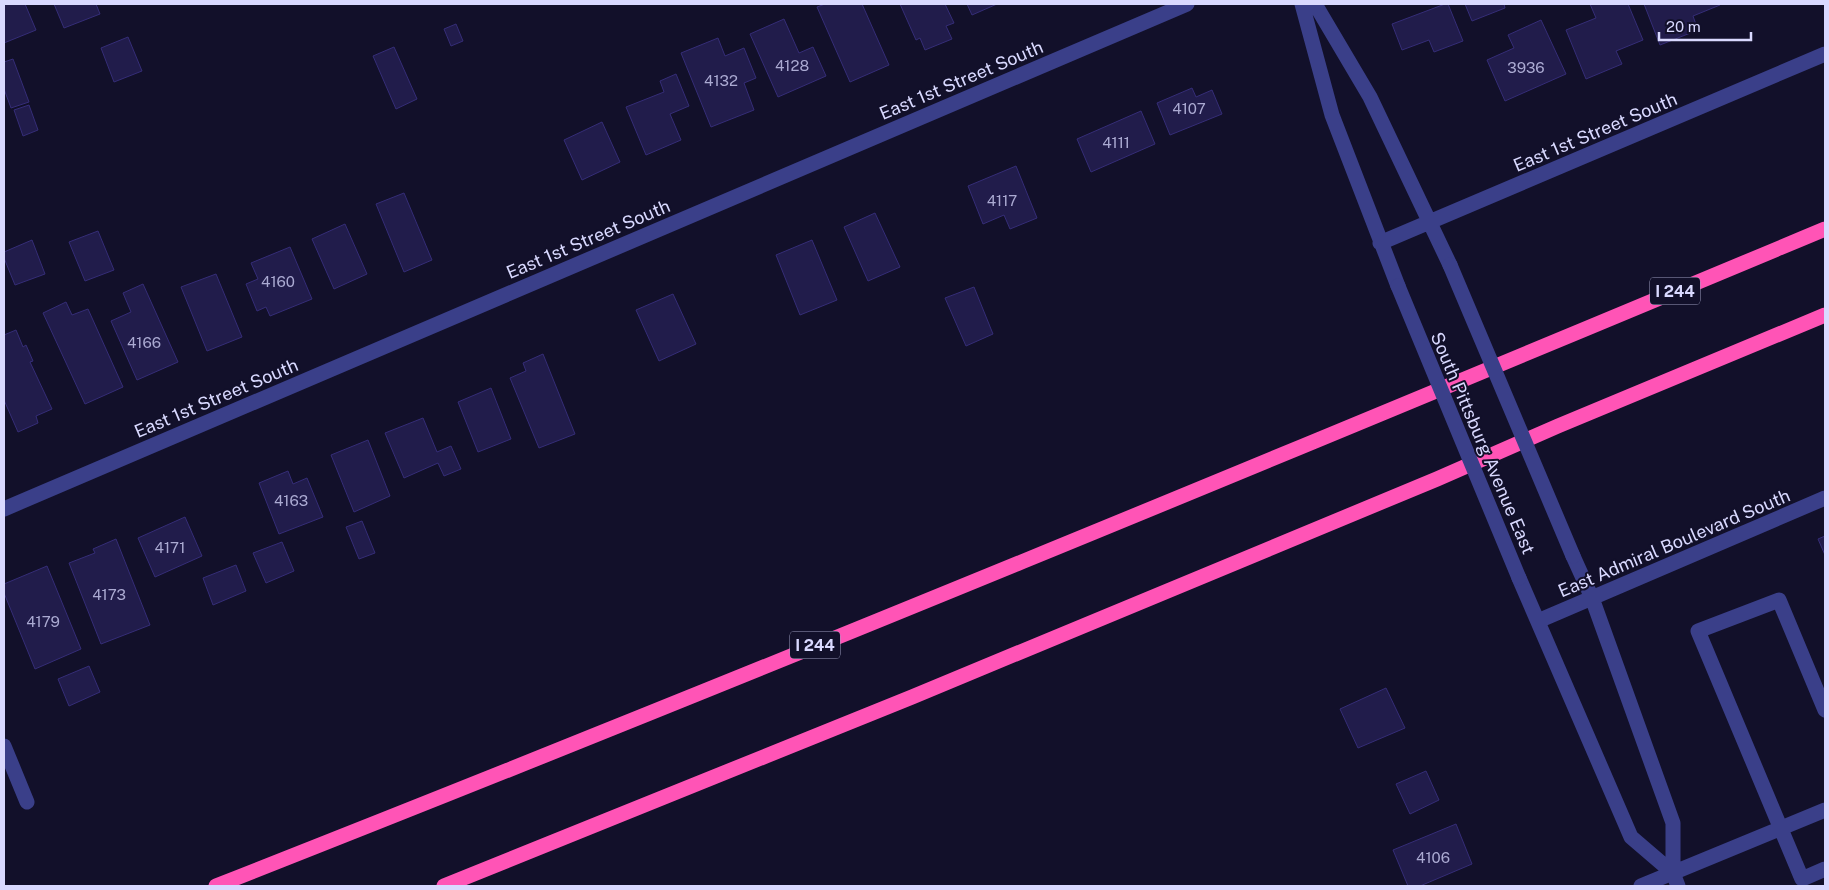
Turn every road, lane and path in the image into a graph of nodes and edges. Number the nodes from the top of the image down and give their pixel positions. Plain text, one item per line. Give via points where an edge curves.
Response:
1 (1187, 4) edge
2 (1302, 4) edge
3 (1315, 4) edge
4 (1825, 54) edge
5 (1430, 222) junction
6 (1825, 228) edge
7 (1380, 243) junction
8 (1825, 315) edge
9 (1825, 498) edge
10 (4, 509) edge
11 (1592, 598) junction
12 (1538, 621) junction
13 (1825, 710) edge
14 (4, 746) edge
15 (27, 802) dead end
16 (1825, 810) edge
17 (1780, 828) junction
18 (1825, 869) edge
19 (1676, 880) edge
20 (216, 886) edge
21 (444, 886) edge
22 (1641, 886) edge

1 - 10 street, East 1st Street South
2 - 7 street, South Pittsburg Avenue East via 1332,115
3 - 5 street via 1370,97
4 - 5 street, East 1st Street South
5 - 7 street, East 1st Street South
5 - 11 street, bridge
6 - 20 highway, I 244 via 1404,405 466,788
7 - 12 street, South Pittsburg Avenue East, bridge
8 - 21 highway via 1336,521
9 - 11 street, East Admiral Boulevard South
11 - 12 street, East Admiral Boulevard South
11 - 19 street via 1673,822
12 - 19 street, South Pittsburg Avenue East via 1631,837
13 - 17 street via 1779,600 1698,631
14 - 15 street
16 - 17 street
17 - 18 street via 1802,879
17 - 19 street
19 - 22 street

